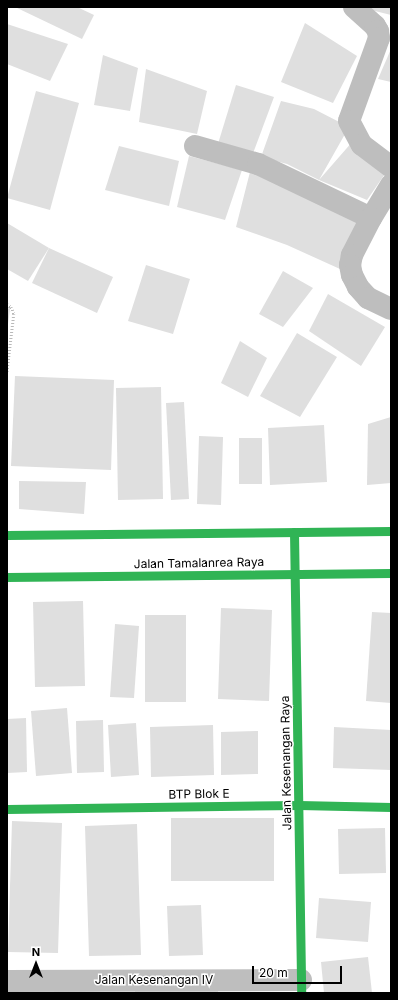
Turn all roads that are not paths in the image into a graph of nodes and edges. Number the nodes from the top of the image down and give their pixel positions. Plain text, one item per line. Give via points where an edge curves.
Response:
1 (354, 7) edge
2 (195, 146) dead end
3 (391, 167) edge
4 (391, 185) edge
5 (371, 218) junction
6 (391, 309) edge
7 (391, 531) edge
8 (294, 532) junction
9 (7, 535) edge
10 (295, 573) junction
11 (391, 573) edge
12 (7, 577) edge
13 (299, 805) junction
14 (391, 807) edge
15 (7, 809) edge
16 (7, 981) edge
17 (129, 987) edge
18 (301, 987) edge

1 - 3 street via 375,26 379,38 349,121 362,145
2 - 5 street via 258,164
4 - 5 street
5 - 6 street via 352,255 352,275 368,298
7 - 8 street
8 - 9 street
8 - 10 street, Jalan Kesenangan Raya
10 - 11 street, Jalan Tamalanrea Raya
10 - 12 street, Jalan Tamalanrea Raya
10 - 13 street, Jalan Kesenangan Raya
13 - 14 street, BTP Blok E
13 - 15 street, BTP Blok E
13 - 18 street, Jalan Kesenangan Raya
16 - 17 street, Jalan Kesenangan IV
17 - 18 street, Jalan Kesenangan IV

